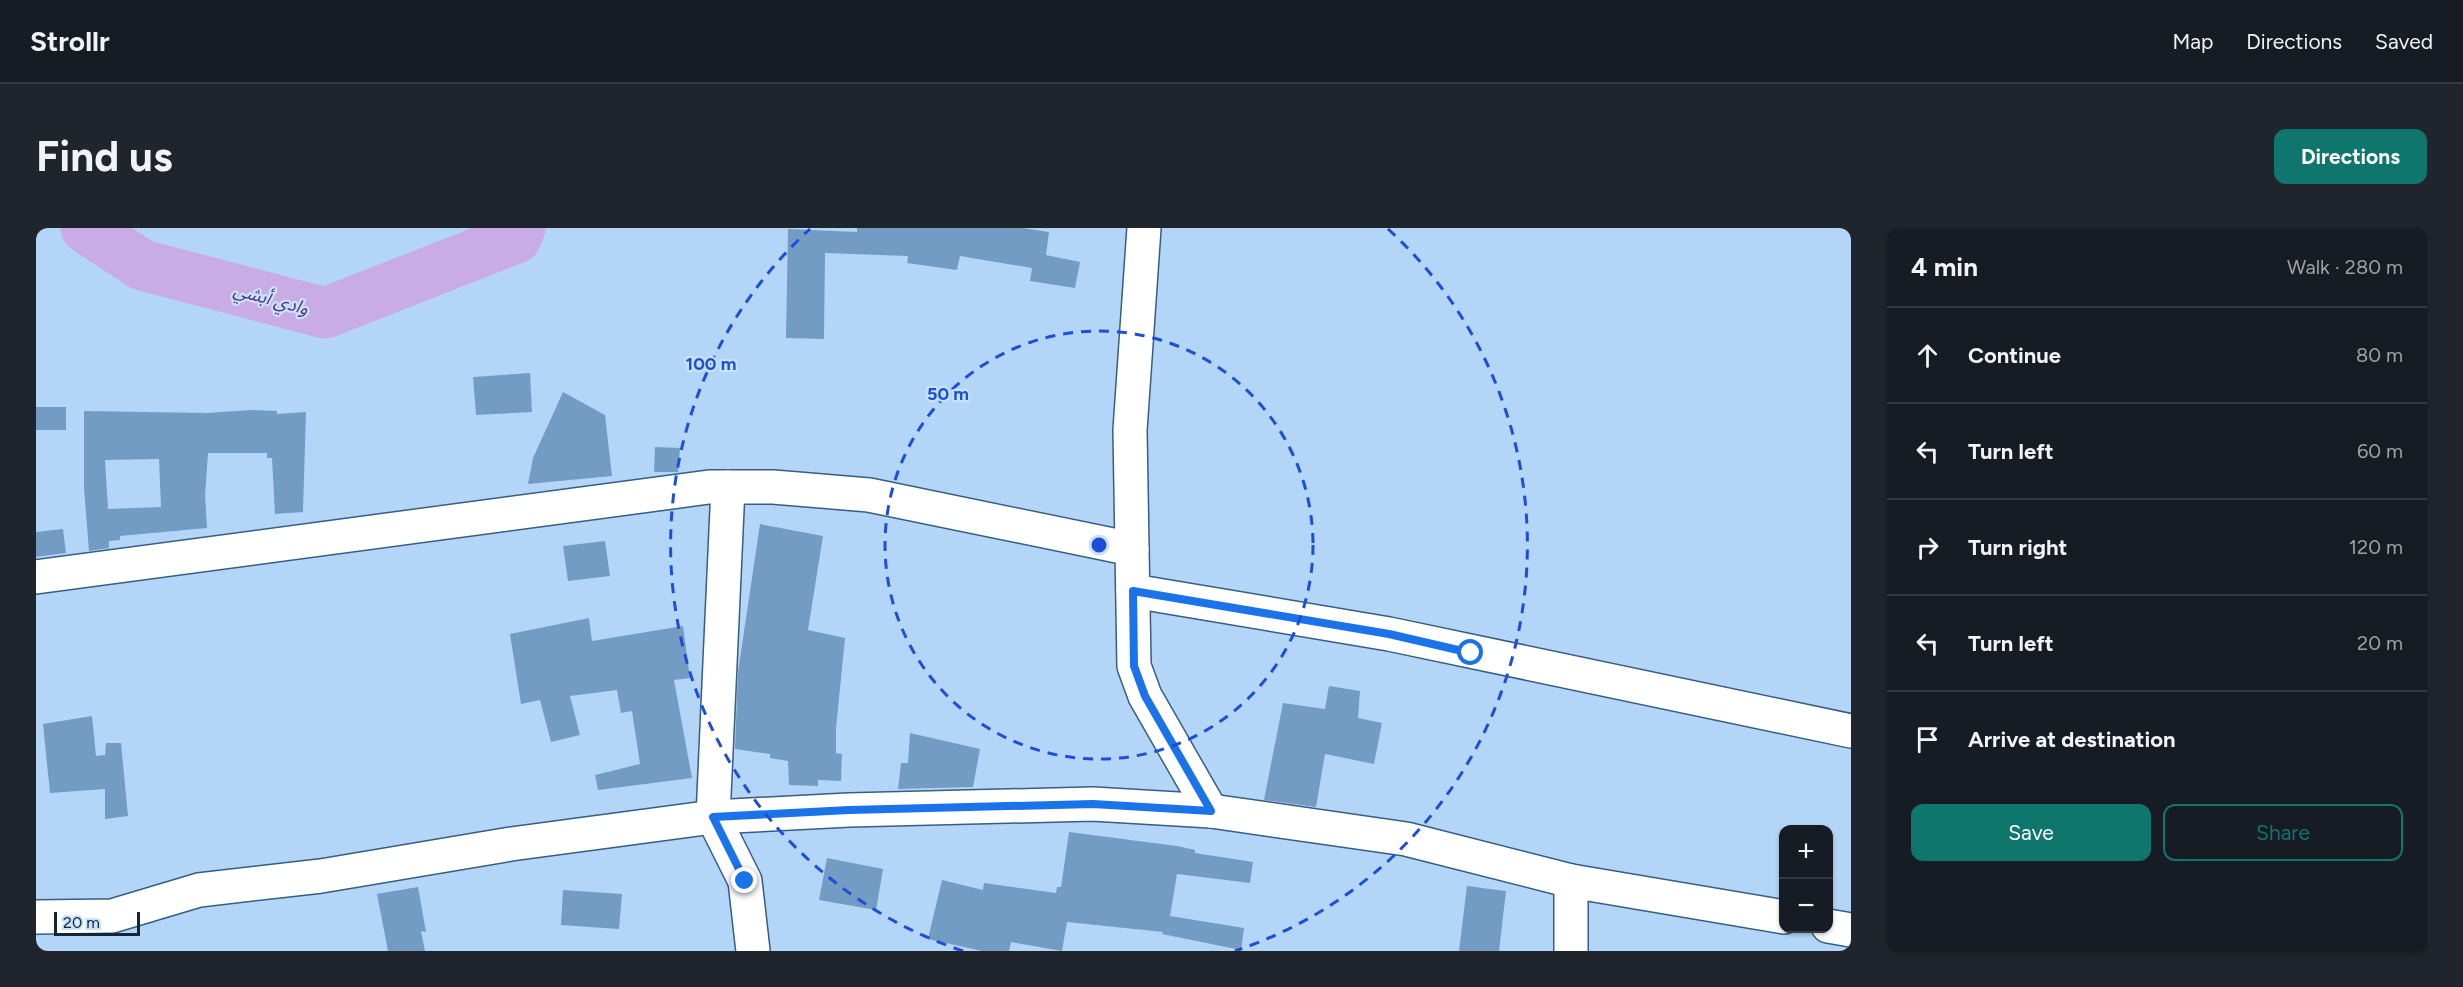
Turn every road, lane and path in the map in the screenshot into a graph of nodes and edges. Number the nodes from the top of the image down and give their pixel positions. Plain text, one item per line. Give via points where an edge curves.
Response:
1 (1144, 228) edge
2 (728, 487) junction
3 (1132, 549) junction
4 (36, 577) edge
5 (1133, 591) junction
6 (1851, 731) edge
7 (1211, 811) junction
8 (713, 817) junction
9 (1571, 881) junction
10 (1779, 916) edge
11 (36, 917) edge
12 (1833, 927) edge
13 (1851, 930) edge
14 (753, 951) edge
15 (1571, 951) edge

1 - 3 street via 1130,430
2 - 3 street via 869,495
2 - 4 street via 576,503
2 - 8 street
3 - 5 street
5 - 6 street via 1389,634
5 - 7 street via 1134,666 1145,696
7 - 8 street via 1093,804
7 - 9 street via 1406,839
8 - 11 street via 511,844 321,876 199,890 112,916
8 - 14 street via 745,881
9 - 10 street
9 - 15 street
12 - 13 street

